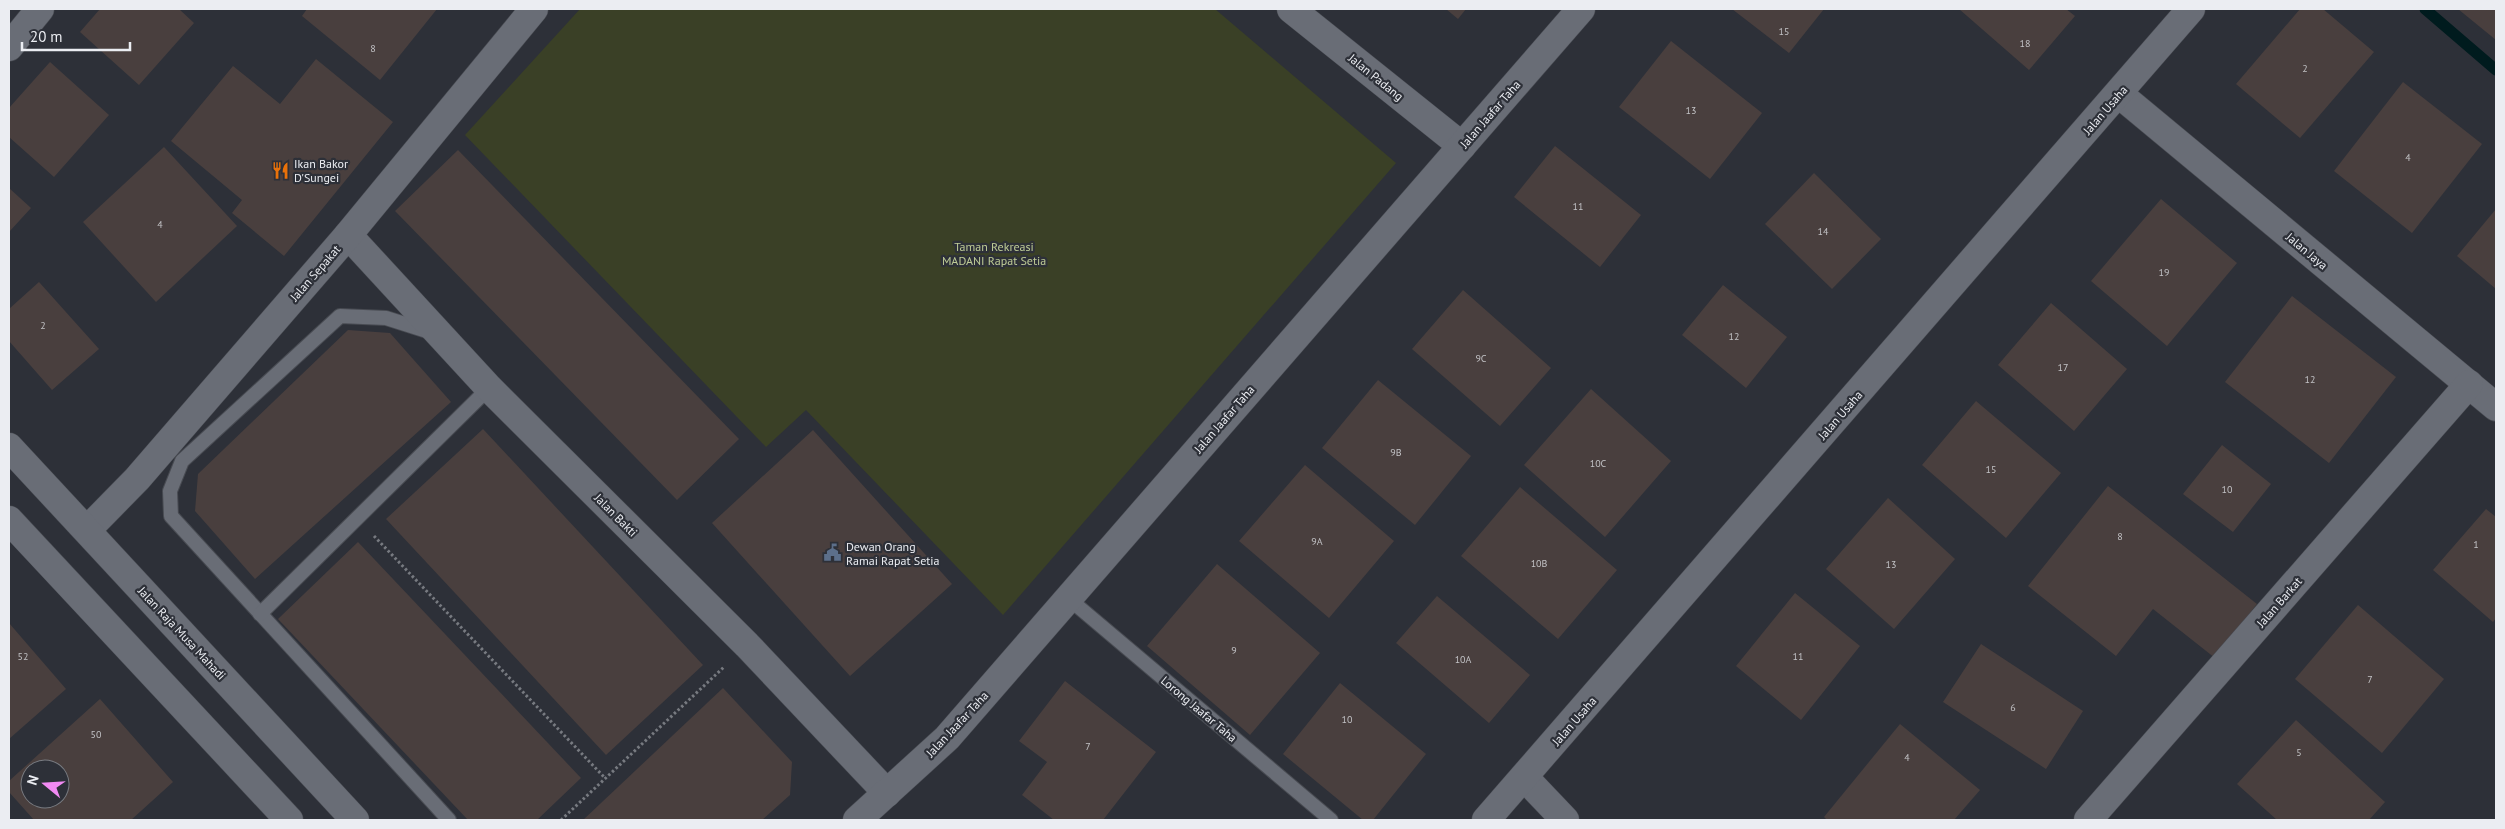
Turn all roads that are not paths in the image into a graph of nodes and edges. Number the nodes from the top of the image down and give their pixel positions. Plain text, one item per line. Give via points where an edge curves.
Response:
1 (40, 9) edge
2 (534, 9) edge
3 (1291, 9) edge
4 (1581, 9) edge
5 (2191, 9) edge
6 (9, 47) edge
7 (2118, 94) junction
8 (1462, 146) junction
9 (348, 235) junction
10 (440, 336) junction
11 (2470, 384) junction
12 (489, 388) junction
13 (2496, 407) edge
14 (9, 447) edge
15 (9, 520) edge
16 (87, 530) junction
17 (1068, 598) junction
18 (260, 614) junction
19 (1525, 778) junction
20 (887, 793) junction
21 (289, 820) edge
22 (355, 820) edge
23 (449, 820) edge
24 (856, 820) edge
25 (1331, 820) edge
26 (1486, 820) edge
27 (1566, 820) edge
28 (2088, 820) edge

1 - 6 street
2 - 9 street, Jalan Sepakat
3 - 8 street, Jalan Padang
4 - 8 street, Jalan Jaafar Taha
5 - 7 street, Jalan Usaha
7 - 11 street, Jalan Jaya
7 - 19 street, Jalan Usaha
8 - 17 street, Jalan Jaafar Taha
9 - 10 street, Jalan Bakti
9 - 16 street, Jalan Sepakat via 136,479
10 - 12 street, Jalan Bakti
10 - 18 lane via 386,318 340,316 182,461 170,491 171,516
11 - 13 street, Jalan Jaya
11 - 28 street, Jalan Barkat
12 - 18 lane
12 - 20 street, Jalan Bakti via 747,645
14 - 16 street, Jalan Raja Musa Mahadi
15 - 21 street
16 - 22 street, Jalan Raja Musa Mahadi
17 - 20 street, Jalan Jaafar Taha via 946,738
17 - 25 lane, Lorong Jaafar Taha
18 - 23 lane
19 - 26 street, Jalan Usaha
19 - 27 street
20 - 24 street, Jalan Jaafar Taha

